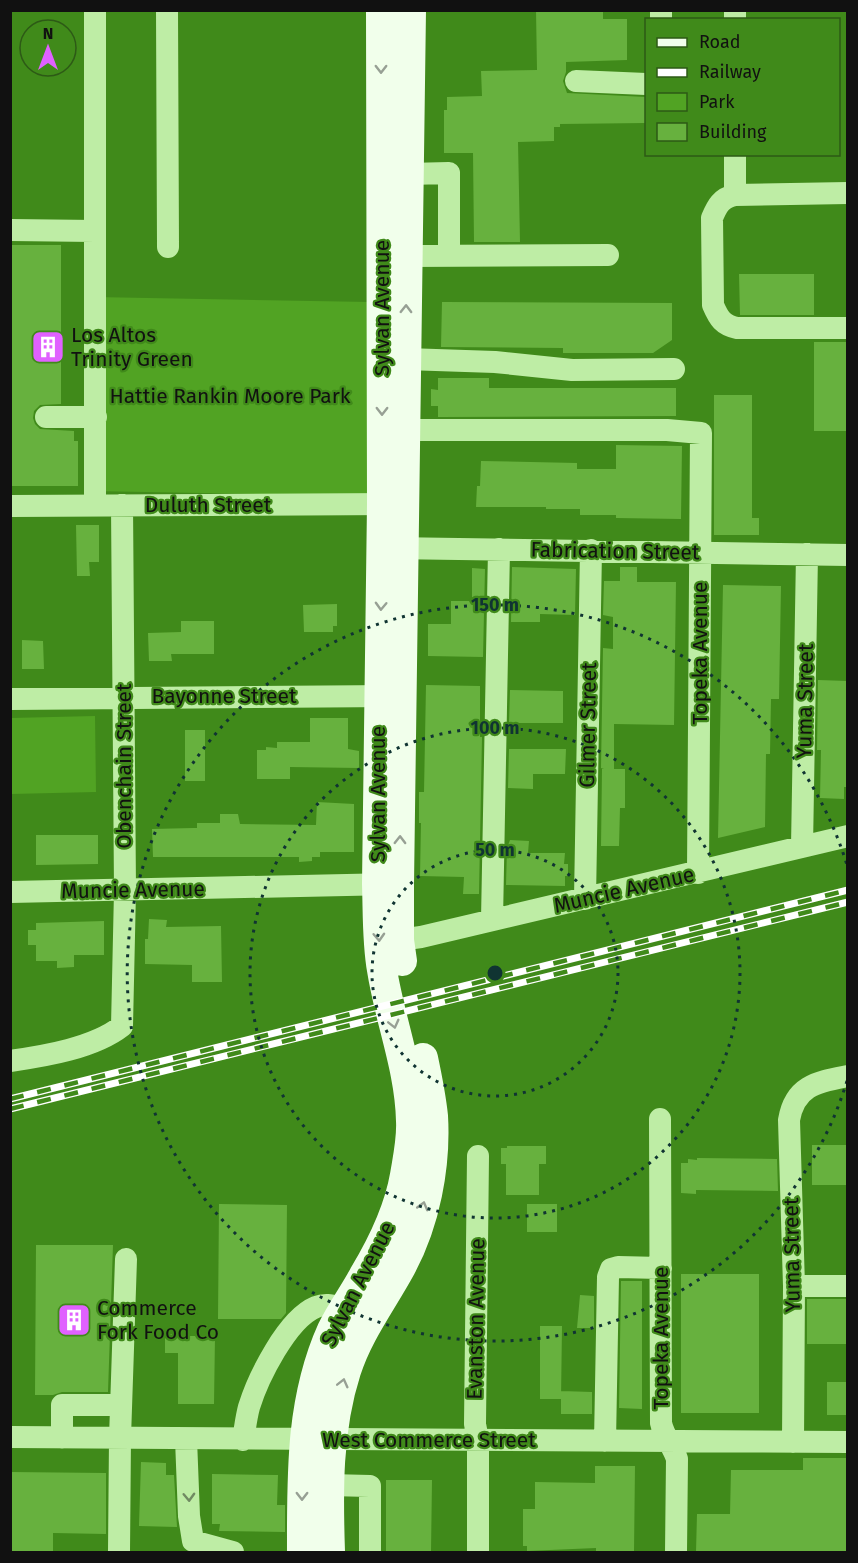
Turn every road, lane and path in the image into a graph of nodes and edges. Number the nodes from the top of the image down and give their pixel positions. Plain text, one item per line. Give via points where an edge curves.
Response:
1 (95, 10) edge
2 (167, 10) edge
3 (381, 10) edge
4 (411, 10) edge
5 (576, 81) dead end
6 (645, 84) edge
7 (735, 156) edge
8 (408, 174) junction
9 (848, 193) edge
10 (381, 195) junction
11 (735, 195) junction
12 (10, 230) edge
13 (95, 231) junction
14 (168, 247) dead end
15 (608, 255) dead end
16 (407, 256) junction
17 (449, 256) junction
18 (848, 328) edge
19 (406, 359) junction
20 (674, 369) dead end
21 (46, 417) dead end
22 (96, 417) junction
23 (405, 430) junction
24 (394, 504) junction
25 (95, 505) junction
26 (122, 505) junction
27 (10, 506) edge
28 (394, 548) junction
29 (499, 549) junction
30 (591, 550) junction
31 (700, 552) junction
32 (807, 554) junction
33 (848, 555) edge
34 (123, 696) junction
35 (390, 696) junction
36 (10, 699) edge
37 (848, 836) edge
38 (802, 847) junction
39 (699, 873) junction
40 (388, 884) junction
41 (125, 891) junction
42 (10, 892) edge
43 (585, 899) junction
44 (492, 920) junction
45 (399, 940) junction
46 (10, 1061) edge
47 (848, 1076) edge
48 (660, 1119) dead end
49 (478, 1156) dead end
50 (126, 1259) dead end
51 (661, 1268) junction
52 (794, 1286) junction
53 (848, 1286) edge
54 (344, 1308) junction
55 (121, 1405) junction
56 (10, 1437) edge
57 (62, 1438) junction
58 (120, 1438) junction
59 (186, 1439) junction
60 (243, 1440) junction
61 (318, 1440) junction
62 (478, 1440) junction
63 (605, 1441) junction
64 (668, 1442) junction
65 (793, 1442) junction
66 (848, 1443) edge
67 (329, 1485) junction
68 (119, 1552) edge
69 (233, 1552) edge
70 (303, 1552) edge
71 (330, 1552) edge
72 (370, 1552) edge
73 (478, 1552) edge
74 (676, 1552) edge

1 - 13 street
2 - 14 street
3 -> 10 main road, Sylvan Avenue
4 - 8 main road, Sylvan Avenue
5 - 6 street
7 - 11 street
8 - 10 street
8 - 16 main road, Sylvan Avenue
8 - 17 street via 449,173
9 - 11 street
10 -> 24 main road, Sylvan Avenue
11 - 18 street via 725,198 712,218 713,305 718,318 726,326 737,328
12 - 13 street
13 - 22 street
15 - 17 street
16 - 17 street
19 -> 16 main road, Sylvan Avenue
19 - 20 street via 572,370
19 - 23 main road, Sylvan Avenue
21 - 22 street
22 - 25 street
23 - 24 main road, Sylvan Avenue
23 - 31 street, Topeka Avenue via 700,433
24 - 26 street, Duluth Street
24 - 28 main road, Sylvan Avenue
25 - 26 street, Duluth Street
25 - 27 street, Duluth Street
26 - 34 street, Obenchain Street
28 - 29 street, Fabrication Street
28 - 35 main road, Sylvan Avenue
29 - 30 street, Fabrication Street
29 - 44 street
30 - 31 street, Fabrication Street
30 - 43 street, Gilmer Street
31 - 32 street, Fabrication Street
31 - 39 street, Topeka Avenue
32 - 33 street, Fabrication Street
32 - 38 street, Yuma Street
34 - 35 street, Bayonne Street
34 - 36 street, Bayonne Street
34 - 41 street, Obenchain Street
35 - 40 main road, Sylvan Avenue
37 - 38 street, Muncie Avenue
38 - 39 street, Muncie Avenue
39 - 43 street, Muncie Avenue
40 - 41 street, Muncie Avenue
40 - 45 main road, Sylvan Avenue
40 -> 54 main road, Sylvan Avenue via 379,943 403,1059 411,1129 405,1179 396,1210
41 - 42 street, Muncie Avenue
41 - 46 street, Obenchain Street via 122,1026 93,1042
43 - 44 street, Muncie Avenue
44 - 45 street, Muncie Avenue
61 -> 45 main road, Sylvan Avenue via 364,1328 402,1265 427,1194 432,1161 431,1099
47 - 52 street, Yuma Street via 807,1087 791,1108
48 - 51 street, Topeka Avenue
49 - 62 street, Evanston Avenue
50 - 55 street
51 - 63 street via 618,1267 611,1269 608,1277
51 - 64 street, Topeka Avenue via 661,1423
52 - 53 street
52 - 65 street, Yuma Street
54 - 60 street via 328,1304 317,1307 296,1322 274,1354 249,1406
54 - 61 main road, Sylvan Avenue via 318,1370
55 - 57 street via 62,1405
55 - 58 street
56 - 57 street, West Commerce Street
57 - 58 street, West Commerce Street
58 - 59 street, West Commerce Street
58 - 68 street
59 - 60 street, West Commerce Street
59 -> 69 street via 193,1541
60 - 61 street, West Commerce Street
61 - 62 street, West Commerce Street
61 - 67 main road, Sylvan Avenue
61 -> 70 main road, Sylvan Avenue
62 - 63 street, West Commerce Street
62 - 73 street, Evanston Avenue
63 - 64 street, West Commerce Street
64 - 65 street, West Commerce Street
64 - 74 street, Topeka Avenue via 677,1459
65 - 66 street, West Commerce Street
67 - 71 main road, Sylvan Avenue
67 - 72 street via 370,1486

